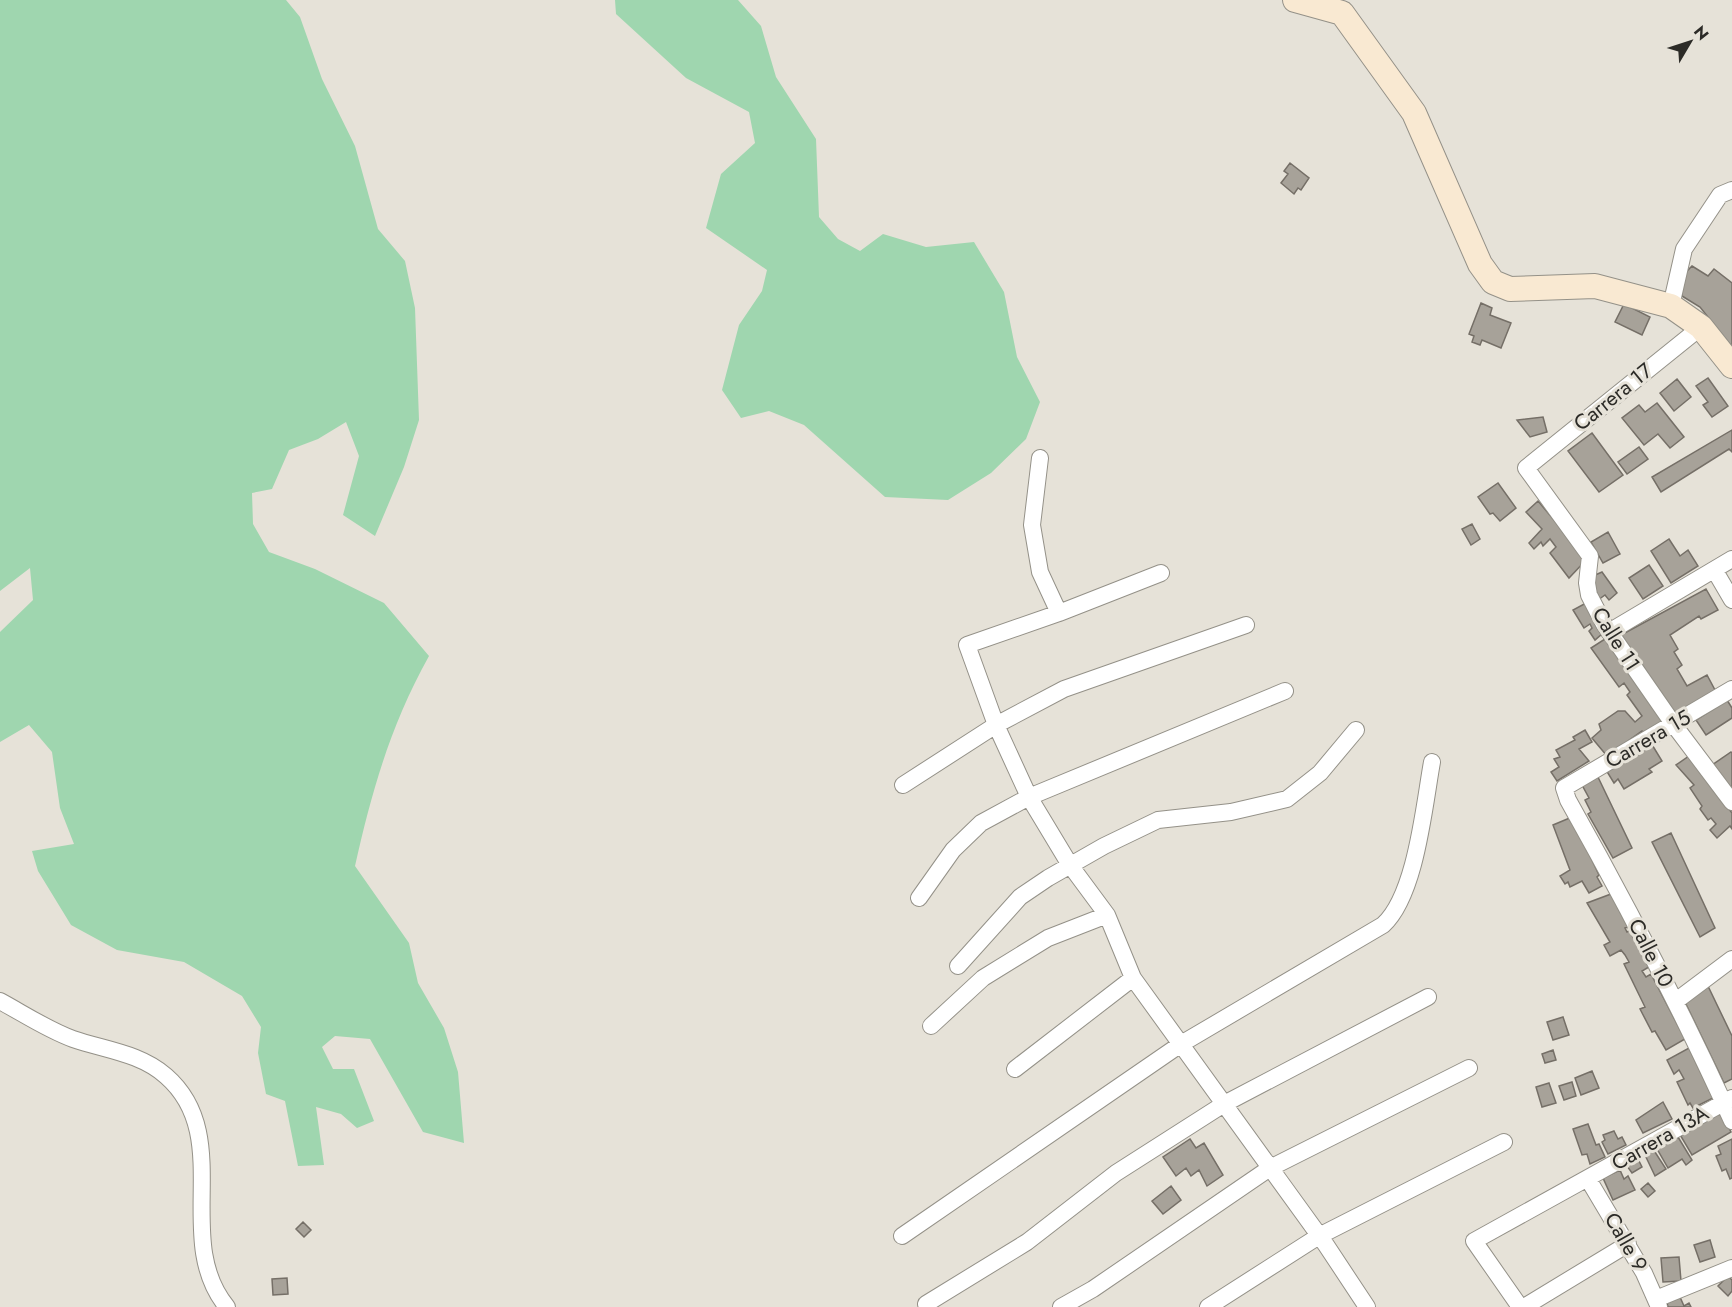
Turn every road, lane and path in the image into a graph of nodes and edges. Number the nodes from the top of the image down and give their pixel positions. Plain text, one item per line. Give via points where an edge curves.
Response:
1 (1295, 0) edge
2 (1732, 190) edge
3 (1671, 306) junction
4 (1701, 327) junction
5 (1732, 366) edge
6 (1040, 458) dead end
7 (1526, 468) joint
8 (1732, 559) edge
9 (1714, 571) junction
10 (1161, 573) dead end
11 (1732, 600) edge
12 (1059, 613) junction
13 (1246, 625) dead end
14 (1609, 632) junction
15 (1732, 689) edge
16 (1286, 691) dead end
17 (996, 725) junction
18 (1674, 725) junction
19 (1356, 730) dead end
20 (1432, 762) dead end
21 (903, 785) dead end
22 (1564, 788) joint
23 (1029, 797) junction
24 (1732, 802) edge
25 (1070, 865) junction
26 (919, 898) dead end
27 (1107, 915) junction
28 (1732, 959) edge
29 (958, 966) dead end
30 (1133, 978) junction
31 (1428, 997) dead end
32 (0, 1001) edge
33 (1676, 1001) junction
34 (931, 1026) dead end
35 (1181, 1044) junction
36 (1469, 1068) dead end
37 (1015, 1069) dead end
38 (1728, 1099) edge
39 (1224, 1104) junction
40 (1732, 1121) edge
41 (1504, 1142) dead end
42 (1270, 1168) junction
43 (1588, 1179) junction
44 (902, 1236) dead end
45 (1319, 1236) junction
46 (1628, 1244) junction
47 (1732, 1268) edge
48 (1658, 1303) edge
49 (926, 1304) dead end
50 (1360, 1305) edge
51 (227, 1307) edge
52 (1061, 1307) edge
53 (1208, 1307) edge
54 (1522, 1307) edge

1 - 3 street via 1342,13 1414,113 1480,264 1493,282 1510,289 1595,286
2 - 3 street via 1720,195 1684,249
3 - 4 street
4 - 5 street
4 - 7 street, Carrera 17
6 - 12 street via 1032,525 1040,572
7 - 14 street, Calle 11 via 1590,556 1589,595
8 - 9 street
9 - 11 street
9 - 14 street
10 - 12 street
12 - 17 street via 967,645
13 - 17 street via 1064,689
14 - 18 street, Calle 11
15 - 18 street, Carrera 15
16 - 23 street
17 - 21 street
17 - 23 street
18 - 22 street, Carrera 15
18 - 24 street, Calle 11
19 - 25 street via 1320,773 1287,799 1231,812 1158,820
20 - 35 street via 1414,860 1395,914 1383,926
22 - 33 street, Calle 10
23 - 25 street
23 - 26 street via 981,823 953,849
25 - 27 street
25 - 29 street via 1020,897
27 - 30 street
27 - 34 street via 1048,938 983,978
28 - 33 street
30 - 35 street
30 - 37 street
31 - 39 street
32 - 51 street via 74,1039 124,1052 166,1076 187,1100 198,1124 203,1187 201,1238 207,1274
33 - 38 street, Calle 10
35 - 39 street
35 - 44 street
36 - 42 street
38 - 40 street, Calle 10
38 - 43 street, Carrera 13A
39 - 42 street
39 - 49 street via 1116,1173 1027,1242
41 - 45 street
42 - 45 street
42 - 52 street
43 - 46 street, Calle 9
43 - 54 street, Carrera 13A via 1474,1241
45 - 50 street
45 - 53 street
46 - 48 street, Calle 9
46 - 54 street
47 - 48 street

